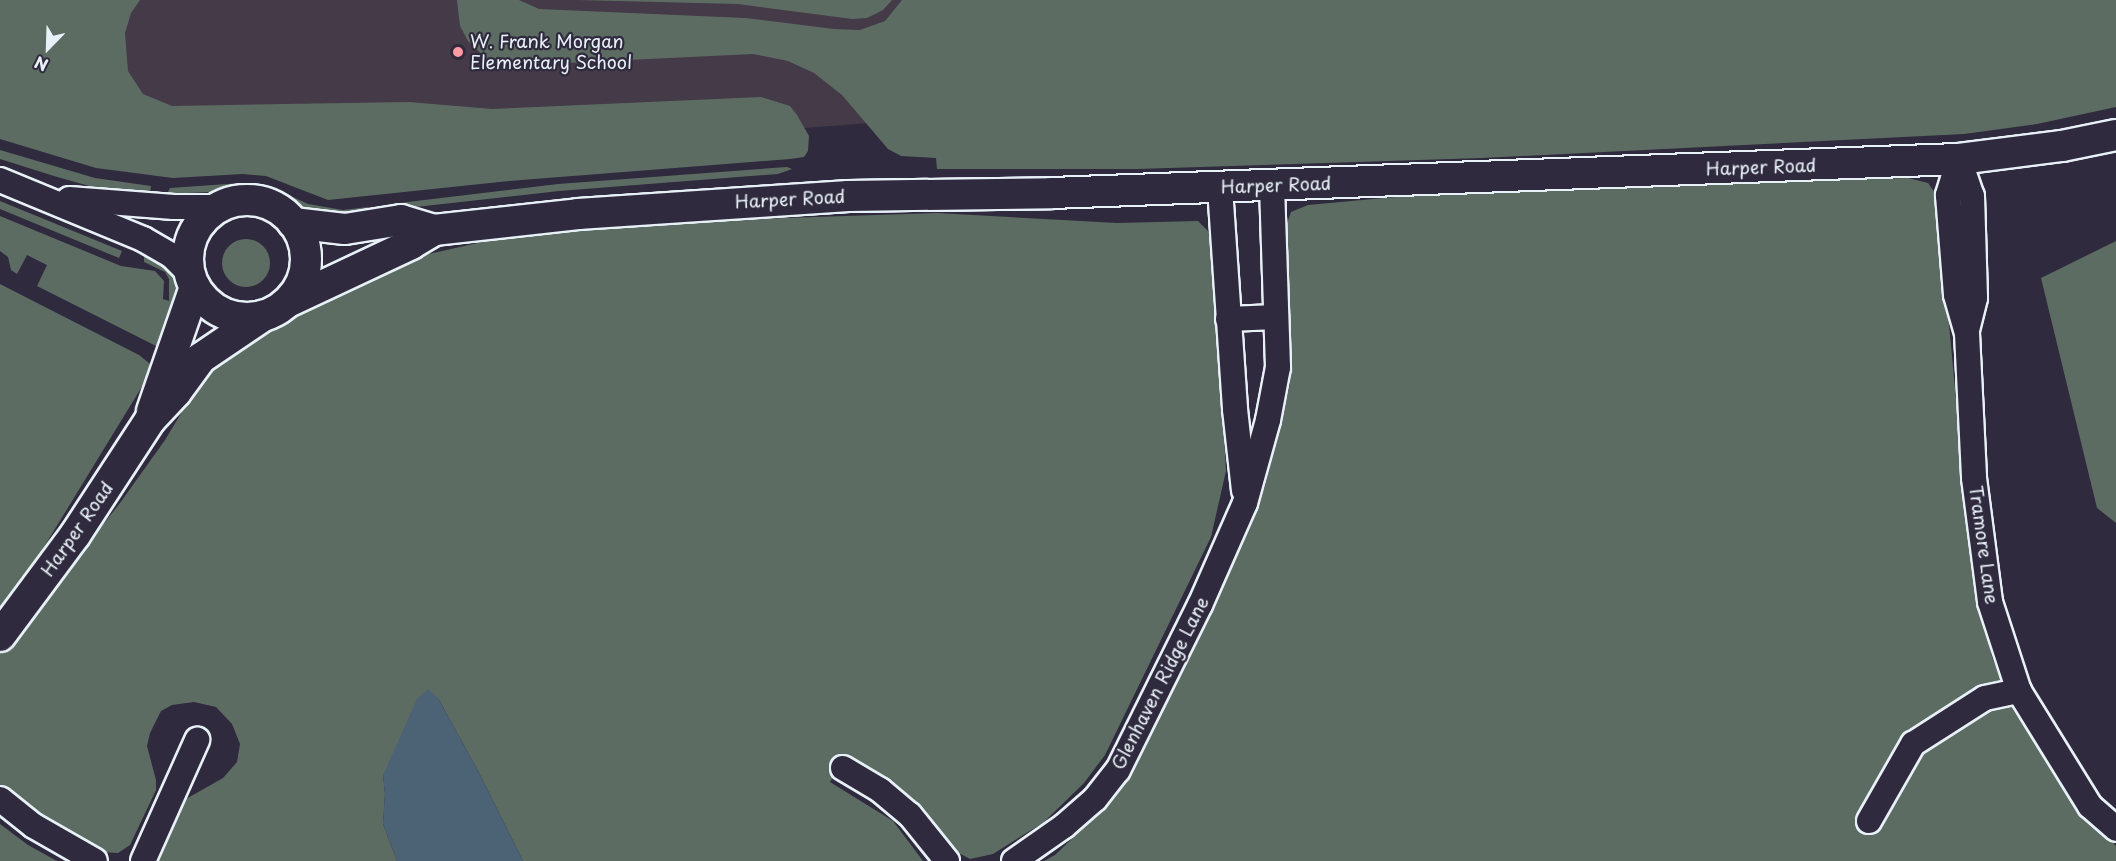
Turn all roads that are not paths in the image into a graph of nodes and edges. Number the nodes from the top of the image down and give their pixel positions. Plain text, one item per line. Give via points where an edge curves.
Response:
1 (2116, 135) edge
2 (1959, 159) junction
3 (0, 180) edge
4 (1272, 186) junction
5 (1220, 188) junction
6 (48, 198) junction
7 (218, 207) junction
8 (293, 222) junction
9 (434, 230) junction
10 (192, 280) junction
11 (275, 309) junction
12 (1276, 317) junction
13 (1228, 319) junction
14 (150, 420) junction
15 (1245, 503) junction
16 (0, 636) edge
17 (2019, 691) junction
18 (197, 740) dead end
19 (843, 768) dead end
20 (0, 799) edge
21 (1869, 821) dead end
22 (2116, 829) edge
23 (95, 861) edge
24 (143, 861) edge
25 (947, 861) edge
26 (1014, 861) edge

1 - 2 main road, Harper Road
2 - 4 main road, Harper Road
2 - 17 street, Tramore Lane via 1948,195 1956,295 1966,333 1974,478 1990,602
3 - 6 street
4 - 5 main road, Harper Road
4 - 12 street, Glenhaven Ridge Lane
5 - 9 main road, Harper Road via 731,202
5 - 13 street, Glenhaven Ridge Lane
6 - 7 street
6 - 10 street via 143,239 172,256
7 - 8 main road via 234,201 266,203
7 - 10 main road via 196,230 190,244
8 - 9 main road, Harper Road via 345,229 401,220
8 - 11 main road via 302,238 305,263 298,288
9 - 11 main road, Harper Road
10 - 11 main road via 204,299 224,313 247,318
10 - 14 main road, Harper Road
11 - 14 main road, Harper Road via 201,358
12 - 13 street
12 - 15 street, Glenhaven Ridge Lane via 1278,367
13 - 15 street, Glenhaven Ridge Lane
14 - 16 main road, Harper Road via 75,535
15 - 26 street, Glenhaven Ridge Lane via 1200,605 1118,770 1095,799
17 - 21 street via 1986,698 1913,744
17 - 22 street, Tramore Lane via 2090,806
18 - 24 street
19 - 25 street via 880,790 910,815
20 - 23 street via 34,826

